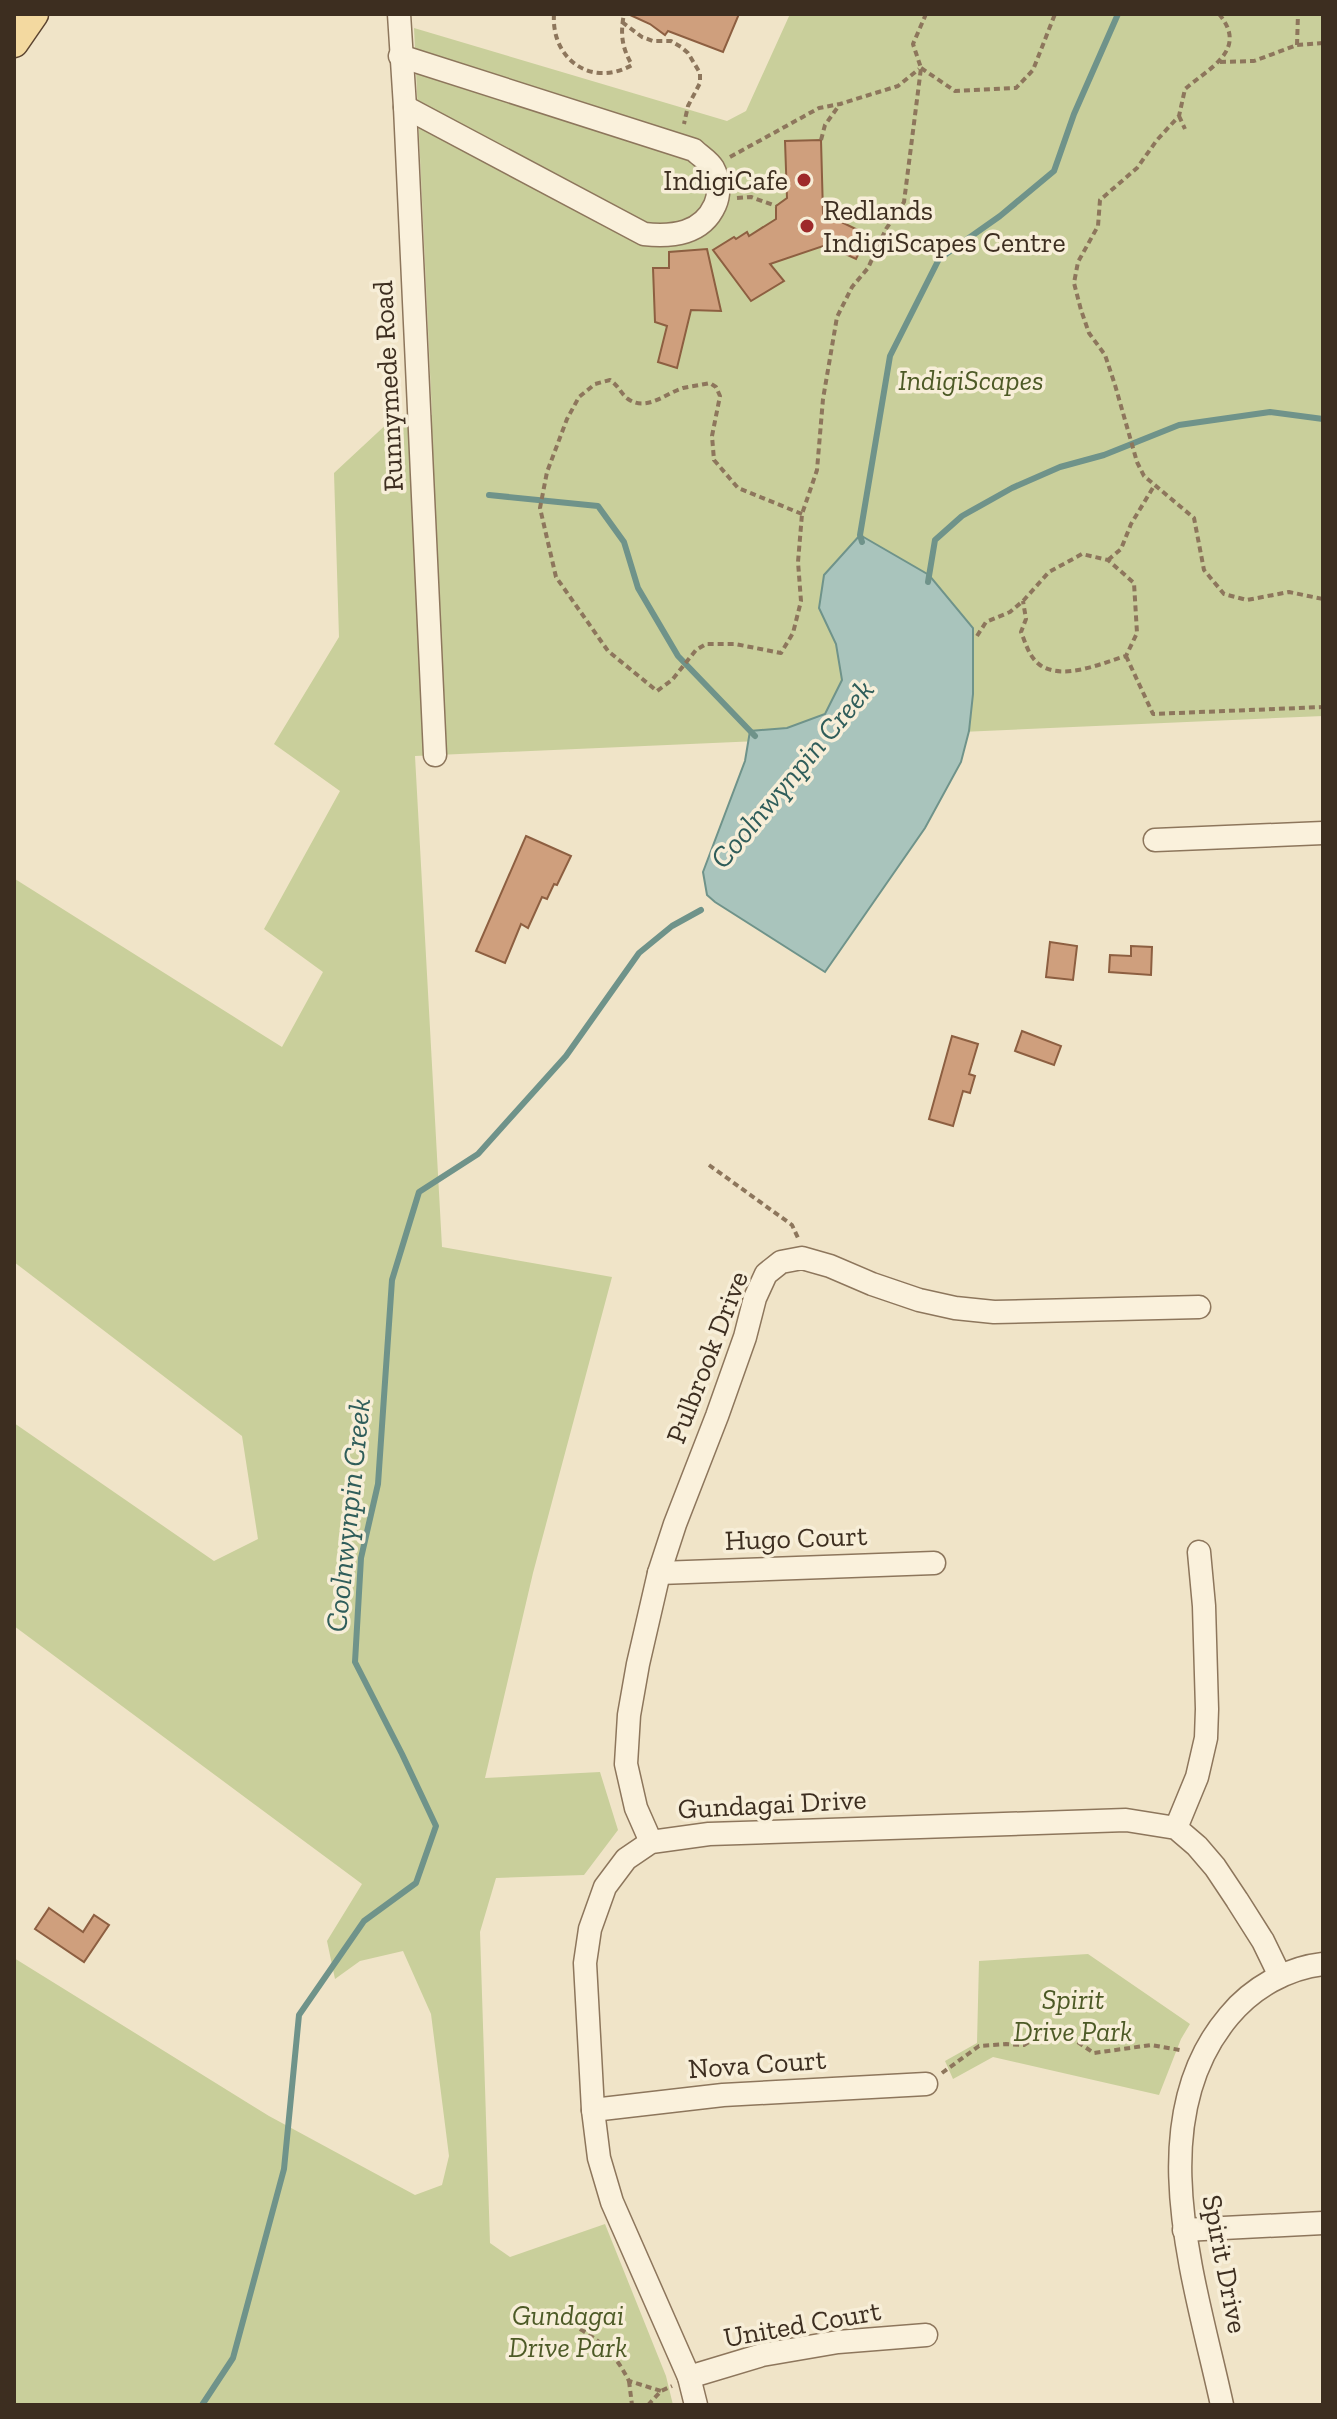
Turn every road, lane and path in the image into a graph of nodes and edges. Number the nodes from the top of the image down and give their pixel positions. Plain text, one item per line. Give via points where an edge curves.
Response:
1 (34, 14) edge
2 (399, 14) edge
3 (554, 14) edge
4 (624, 14) edge
5 (926, 14) edge
6 (1055, 14) edge
7 (1219, 14) edge
8 (1298, 14) edge
9 (622, 22) junction
10 (14, 43) edge
11 (1323, 43) edge
12 (1297, 45) junction
13 (400, 56) junction
14 (1220, 62) junction
15 (921, 68) junction
16 (840, 104) junction
17 (405, 107) junction
18 (1179, 116) junction
19 (1185, 129) dead end
20 (821, 140) dead end
21 (678, 146) junction
22 (712, 167) junction
23 (719, 198) junction
24 (776, 206) dead end
25 (1154, 486) junction
26 (802, 514) junction
27 (1108, 560) junction
28 (1323, 599) edge
29 (1023, 601) junction
30 (977, 636) dead end
31 (1126, 656) junction
32 (1323, 707) edge
33 (435, 755) dead end
34 (1323, 833) edge
35 (1155, 840) dead end
36 (709, 1165) dead end
37 (802, 1258) junction
38 (1199, 1307) dead end
39 (1199, 1552) dead end
40 (934, 1563) dead end
41 (659, 1573) junction
42 (1176, 1828) junction
43 (651, 1842) junction
44 (1323, 1964) edge
45 (1280, 1976) junction
46 (1180, 2050) dead end
47 (926, 2084) joint
48 (593, 2110) junction
49 (1323, 2223) edge
50 (1184, 2230) junction
51 (580, 2329) dead end
52 (926, 2335) dead end
53 (689, 2377) junction
54 (629, 2381) junction
55 (661, 2391) junction
56 (632, 2405) edge
57 (648, 2405) edge
58 (696, 2405) edge
59 (1222, 2405) edge

1 - 10 main road
2 - 13 street, Runnymede Road
3 - 9 path via 556,39 565,54 595,72 613,73 632,65 624,52
4 - 9 path
5 - 15 path via 913,44
6 - 15 path via 1033,70 1016,88 955,91
7 - 14 path via 1231,41
8 - 12 path
9 - 21 path via 642,37 681,47 700,73
11 - 12 path
12 - 14 path via 1254,61
13 - 17 street, Runnymede Road
13 - 21 street
14 - 18 path via 1185,89
15 - 16 path via 898,86
15 - 26 path via 904,202 837,317 817,470
16 - 20 path
16 - 22 path via 819,108
17 - 23 street via 644,234 661,236 696,227 709,219
17 - 33 street, Runnymede Road
18 - 19 path
18 - 25 path via 1137,168 1100,200 1098,226 1078,262 1074,283 1089,333 1105,355 1137,462
21 - 22 street via 694,150
22 - 23 street
23 - 24 path via 751,197
25 - 27 path via 1121,549
25 - 28 path via 1194,518 1204,570 1224,594 1247,600 1289,592
26 - 26 path via 801,601 793,633 781,653 706,644 657,691 608,651 556,577 540,508 547,472 579,397 610,380 636,402 652,403 710,383 716,387 720,396 712,436 714,460 738,488
27 - 29 path via 1082,554 1049,572
27 - 31 path via 1134,583 1137,633
29 - 30 path via 986,622
29 - 31 path via 1026,619 1021,632 1028,652 1041,666 1065,672
31 - 32 path via 1153,714
34 - 35 street
36 - 37 path via 792,1225
37 - 38 street via 955,1308 994,1312
37 - 41 street, Pulbrook Drive via 781,1262 766,1274 755,1298
39 - 42 street via 1206,1738
40 - 41 street, Hugo Court
41 - 43 street, Pulbrook Drive via 629,1715 626,1764
42 - 43 street, Gundagai Drive via 1126,1820 922,1825 709,1834
42 - 45 street via 1215,1867
43 - 48 street, Gundagai Drive via 626,1859 605,1887 590,1929 585,1963
44 - 45 street, Spirit Drive
45 - 50 street, Spirit Drive via 1230,2014 1209,2040 1191,2080 1181,2141
46 - 47 path via 1151,2045 1094,2053 1054,2032 1024,2045 979,2046
47 - 48 street, Nova Court via 723,2095
48 - 53 street, Gundagai Drive via 612,2202
49 - 50 street
50 - 59 street, Spirit Drive
51 - 54 path via 617,2358
52 - 53 street, United Court via 762,2355
53 - 55 path
53 - 58 street, Gundagai Drive
54 - 55 path
54 - 56 path
55 - 57 path

